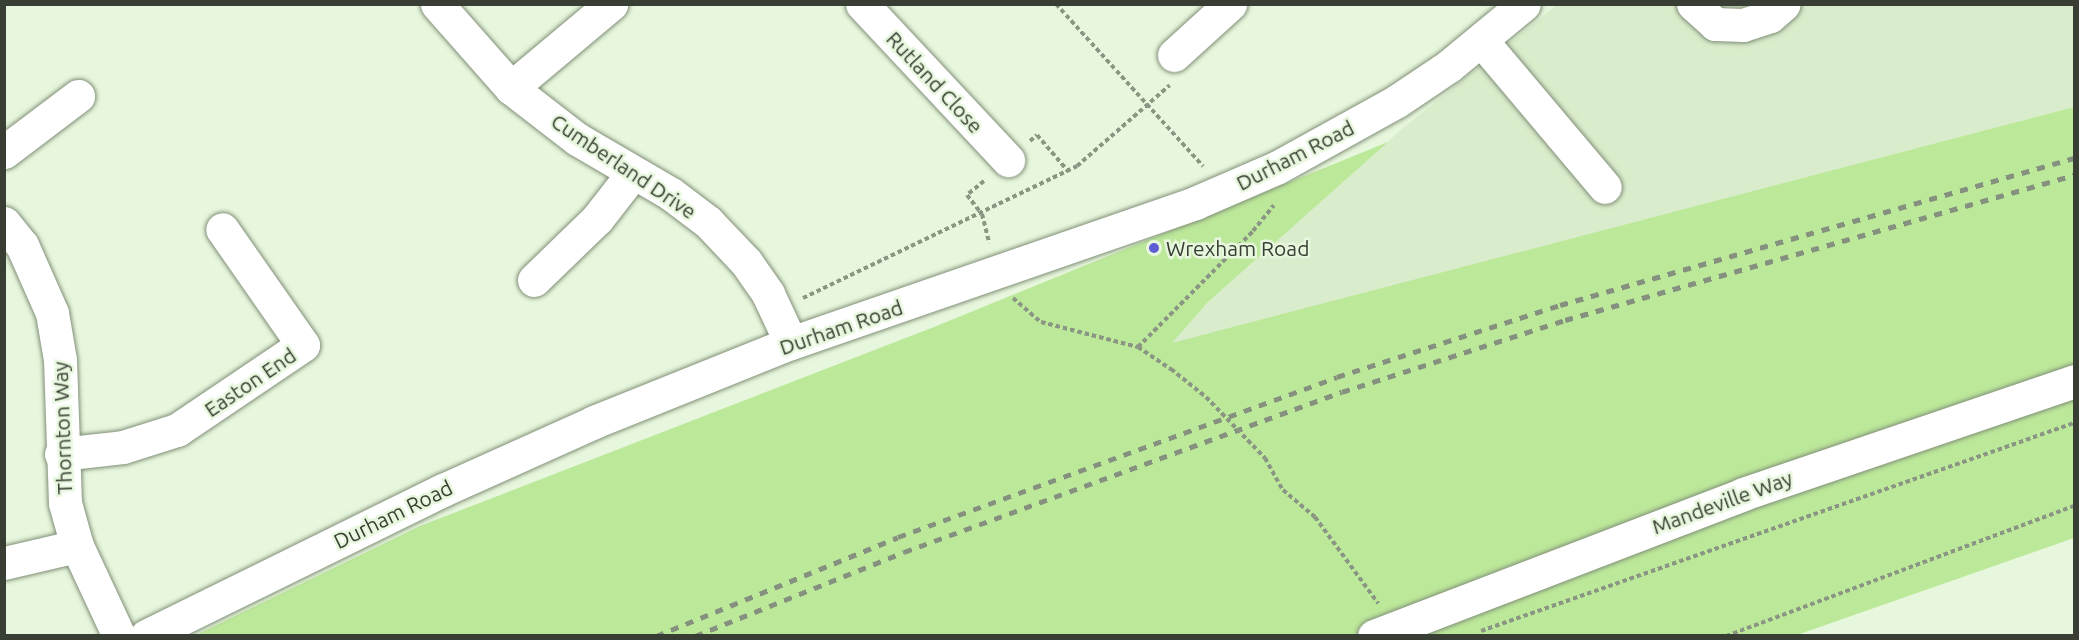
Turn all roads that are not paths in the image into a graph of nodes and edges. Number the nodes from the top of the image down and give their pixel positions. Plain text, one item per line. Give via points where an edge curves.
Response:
1 (437, 4) edge
2 (611, 4) edge
3 (862, 4) edge
4 (1230, 4) edge
5 (1524, 4) edge
6 (1693, 4) edge
7 (1784, 4) edge
8 (1481, 40) junction
9 (1174, 55) dead end
10 (512, 88) junction
11 (78, 96) dead end
12 (4, 152) edge
13 (1008, 160) road end
14 (632, 174) junction
15 (1605, 187) dead end
16 (4, 223) edge
17 (222, 230) dead end
18 (534, 280) dead end
19 (791, 343) junction
20 (2074, 381) edge
21 (61, 454) junction
22 (77, 546) junction
23 (4, 563) edge
24 (1384, 631) edge
25 (119, 636) edge
26 (146, 636) edge

1 - 10 street, Cumberland Drive
2 - 10 street
3 - 13 street, Rutland Close
4 - 9 street
5 - 8 street, Durham Road
6 - 7 street via 1715,24 1743,25 1770,16
8 - 15 street
8 - 19 street, Durham Road via 1396,101 1278,167 1225,190
10 - 14 street, Cumberland Drive
11 - 12 street
14 - 18 street via 597,219
14 - 19 street, Cumberland Drive via 671,194 708,222 746,262
16 - 21 street, Thornton Way via 22,245 52,313 60,360
17 - 21 street, Easton End via 303,345 177,430 123,447
19 - 26 street, Durham Road via 594,422 443,490
20 - 24 street, Mandeville Way via 1743,494
21 - 22 street, Thornton Way via 65,503
22 - 23 street
22 - 25 street, Thornton Way

